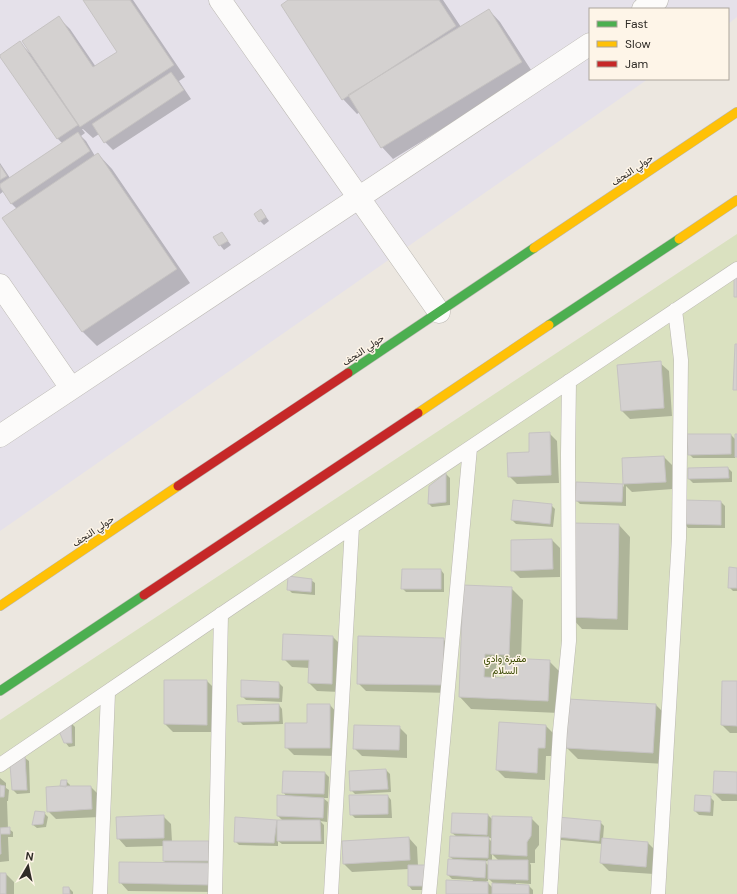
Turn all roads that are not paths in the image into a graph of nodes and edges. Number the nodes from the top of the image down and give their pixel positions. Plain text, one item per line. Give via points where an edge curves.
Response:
1 (220, 0) edge
2 (657, 0) edge
3 (645, 8) edge
4 (589, 45) edge
5 (737, 112) edge
6 (359, 198) junction
7 (737, 200) edge
8 (737, 269) edge
9 (0, 285) edge
10 (676, 310) junction
11 (439, 312) junction
12 (569, 381) junction
13 (72, 388) junction
14 (0, 436) edge
15 (470, 448) junction
16 (352, 527) junction
17 (0, 606) edge
18 (221, 614) junction
19 (0, 691) edge
20 (108, 693) junction
21 (0, 765) edge
22 (100, 894) edge
23 (215, 894) edge
24 (331, 894) edge
25 (429, 894) edge
26 (550, 894) edge
27 (658, 894) edge

1 - 6 street
2 - 3 street
4 - 6 street
5 - 11 main road, حولي النجف
6 - 11 street
6 - 13 street
7 - 19 main road
8 - 10 lane
9 - 13 street
10 - 12 lane
10 - 27 lane via 682,360 679,538
11 - 17 main road, حولي النجف
12 - 15 lane
12 - 26 lane via 569,633
13 - 14 street
15 - 16 lane
15 - 25 lane
16 - 18 lane
16 - 24 lane
18 - 20 lane
18 - 23 lane
20 - 21 lane
20 - 22 lane

